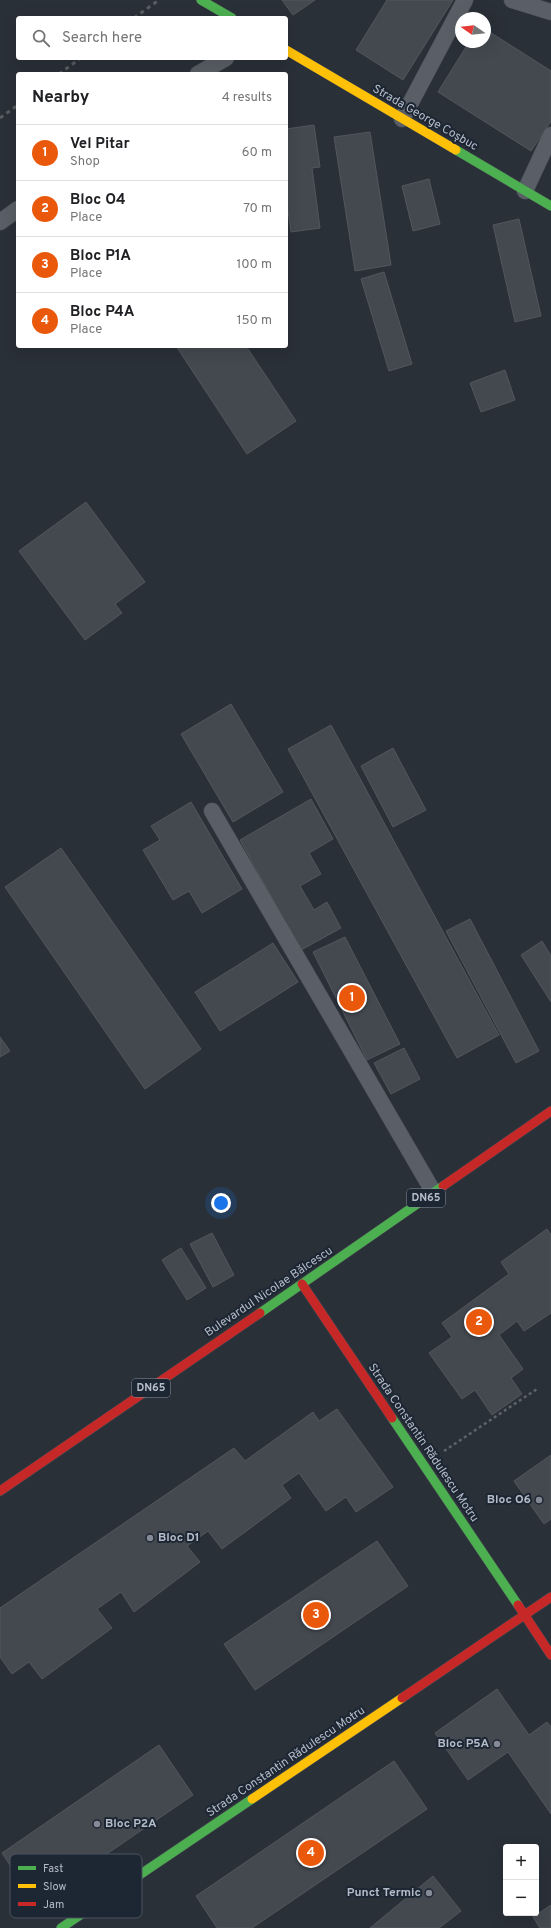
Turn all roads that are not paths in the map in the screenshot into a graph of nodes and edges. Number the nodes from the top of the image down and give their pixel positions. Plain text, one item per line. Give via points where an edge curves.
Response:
1 (201, 0) edge
2 (465, 0) edge
3 (512, 0) edge
4 (551, 12) edge
5 (229, 16) edge
6 (288, 51) edge
7 (222, 60) edge
8 (202, 72) edge
9 (402, 119) junction
10 (551, 136) edge
11 (525, 191) junction
12 (551, 206) edge
13 (16, 210) edge
14 (0, 222) edge
15 (212, 811) dead end
16 (551, 1111) edge
17 (434, 1193) junction
18 (302, 1284) junction
19 (0, 1491) edge
20 (551, 1597) edge
21 (524, 1615) junction
22 (551, 1655) edge
23 (142, 1873) edge
24 (76, 1918) edge
25 (61, 1928) edge

1 - 5 street
2 - 9 lane
3 - 4 lane
6 - 9 street, Strada George Coșbuc
7 - 8 lane
9 - 11 street, Strada George Coșbuc
10 - 11 lane
11 - 12 street, Strada George Coșbuc
13 - 14 lane
15 - 17 lane
16 - 17 street, Bulevardul Nicolae Bălcescu / DN65
17 - 18 street, Bulevardul Nicolae Bălcescu / DN65
18 - 19 street, Bulevardul Nicolae Bălcescu / DN65
18 - 21 street, Strada Constantin Rădulescu Motru
20 - 21 street, Strada Constantin Rădulescu Motru
21 - 22 street
21 - 23 street, Strada Constantin Rădulescu Motru
24 - 25 street, Strada Constantin Rădulescu Motru

